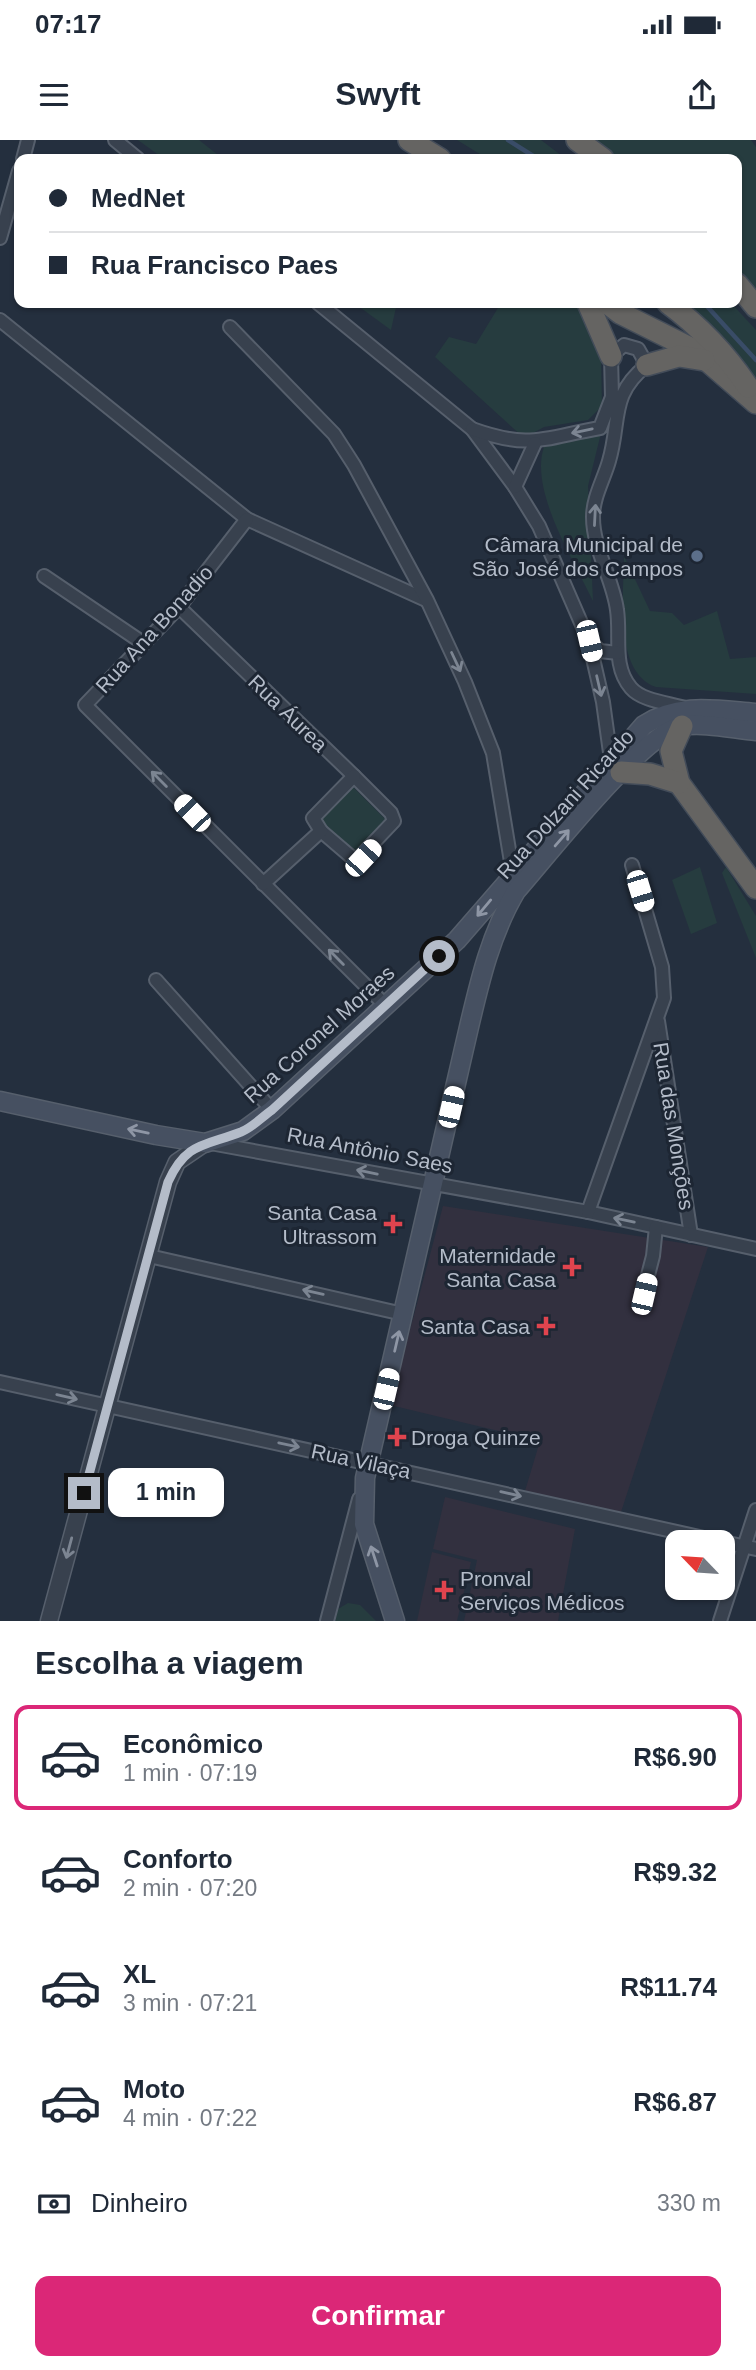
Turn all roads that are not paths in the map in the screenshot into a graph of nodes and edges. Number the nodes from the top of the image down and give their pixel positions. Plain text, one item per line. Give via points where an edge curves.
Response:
1 (115, 140) edge
2 (403, 140) edge
3 (409, 140) edge
4 (577, 140) edge
5 (132, 154) edge
6 (416, 154) edge
7 (432, 154) edge
8 (596, 154) edge
9 (14, 188) edge
10 (0, 237) edge
11 (742, 290) edge
12 (756, 307) edge
13 (324, 308) edge
14 (590, 308) edge
15 (614, 308) edge
16 (675, 308) edge
17 (0, 320) edge
18 (230, 327) dead end
19 (611, 356) junction
20 (704, 359) junction
21 (647, 365) junction
22 (756, 401) edge
23 (472, 429) junction
24 (535, 443) junction
25 (515, 487) junction
26 (247, 519) junction
27 (44, 576) dead end
28 (427, 600) junction
29 (179, 607) junction
30 (589, 641) junction
31 (143, 643) junction
32 (618, 653) junction
33 (756, 713) edge
34 (684, 717) junction
35 (756, 731) edge
36 (616, 766) junction
37 (354, 776) junction
38 (679, 783) junction
39 (321, 831) junction
40 (632, 865) dead end
41 (513, 874) junction
42 (263, 884) junction
43 (756, 888) edge
44 (457, 940) junction
45 (486, 958) junction
46 (156, 980) dead end
47 (385, 1005) junction
48 (657, 1018) junction
49 (0, 1101) edge
50 (272, 1110) junction
51 (205, 1143) junction
52 (433, 1186) junction
53 (588, 1212) junction
54 (656, 1227) junction
55 (691, 1235) junction
56 (756, 1249) edge
57 (149, 1256) junction
58 (640, 1306) dead end
59 (403, 1314) junction
60 (0, 1382) edge
61 (108, 1408) junction
62 (366, 1470) junction
63 (756, 1510) edge
64 (665, 1530) edge
65 (750, 1548) edge
66 (49, 1621) edge
67 (327, 1621) edge
68 (395, 1621) edge
69 (720, 1621) edge

1 - 5 street
2 - 6 highway
3 - 7 highway
4 - 8 highway
9 - 10 street
11 - 12 highway
13 - 23 street
14 - 19 highway
15 - 20 highway via 685,344
16 - 22 highway via 732,364
17 - 26 street
18 - 28 street via 334,435
19 - 21 street via 629,345 638,349
19 -> 24 street via 612,397 600,428
20 - 21 highway via 679,356
20 - 22 highway
32 -> 21 street via 616,603 593,517 610,459 621,395
23 - 24 street via 496,438
23 - 25 street
24 - 25 street
25 - 30 street via 538,526
26 - 28 street
26 - 29 street, Rua Ana Bonadio
27 - 31 street
28 -> 41 street via 493,753
29 - 31 street, Rua Ana Bonadio
29 - 37 street, Rua Áurea
30 - 32 street via 606,653
30 -> 36 street
42 -> 31 street, Rua Ana Bonadio via 86,705
32 - 34 street via 625,678 636,693
33 - 34 main road
34 - 35 main road
34 - 36 main road, Rua Dolzani Ricardo
34 - 38 highway via 671,751
36 - 38 highway
36 - 41 main road, Rua Coronel Moraes
45 -> 36 main road, Rua Dolzani Ricardo via 516,891
37 - 39 street via 313,818
37 - 39 street, Rua Áurea via 394,821 356,861
38 - 43 highway
39 - 42 street
40 - 48 street, Rua das Monções via 665,983
41 -> 44 main road, Rua Coronel Moraes
47 -> 42 street
44 - 45 main road via 480,942
44 - 47 main road, Rua Coronel Moraes
45 - 52 main road, Rua Dolzani Ricardo
46 - 50 street
47 - 50 main road, Rua Coronel Moraes
48 - 53 street, Rua das Monções
48 - 55 street, Rua das Monções
51 -> 49 main road, Rua Antônio Saes
50 - 51 main road, Rua Coronel Moraes via 243,1131
52 -> 51 street, Rua Antônio Saes
51 - 57 street via 177,1162
52 - 53 street, Rua Antônio Saes
52 - 59 main road, Rua Dolzani Ricardo
54 -> 53 street, Rua Antônio Saes
54 - 55 street, Rua Antônio Saes
54 - 58 street
55 - 56 street, Rua Antônio Saes
59 -> 57 street
57 - 61 street
62 -> 59 main road, Rua Dolzani Ricardo
60 -> 61 street, Rua Vilaça
61 -> 62 street, Rua Vilaça
61 -> 66 street
62 -> 64 street, Rua Vilaça
62 - 67 street, Rua Dolzani Ricardo
68 -> 62 main road via 364,1524
63 - 65 street
65 - 69 street

